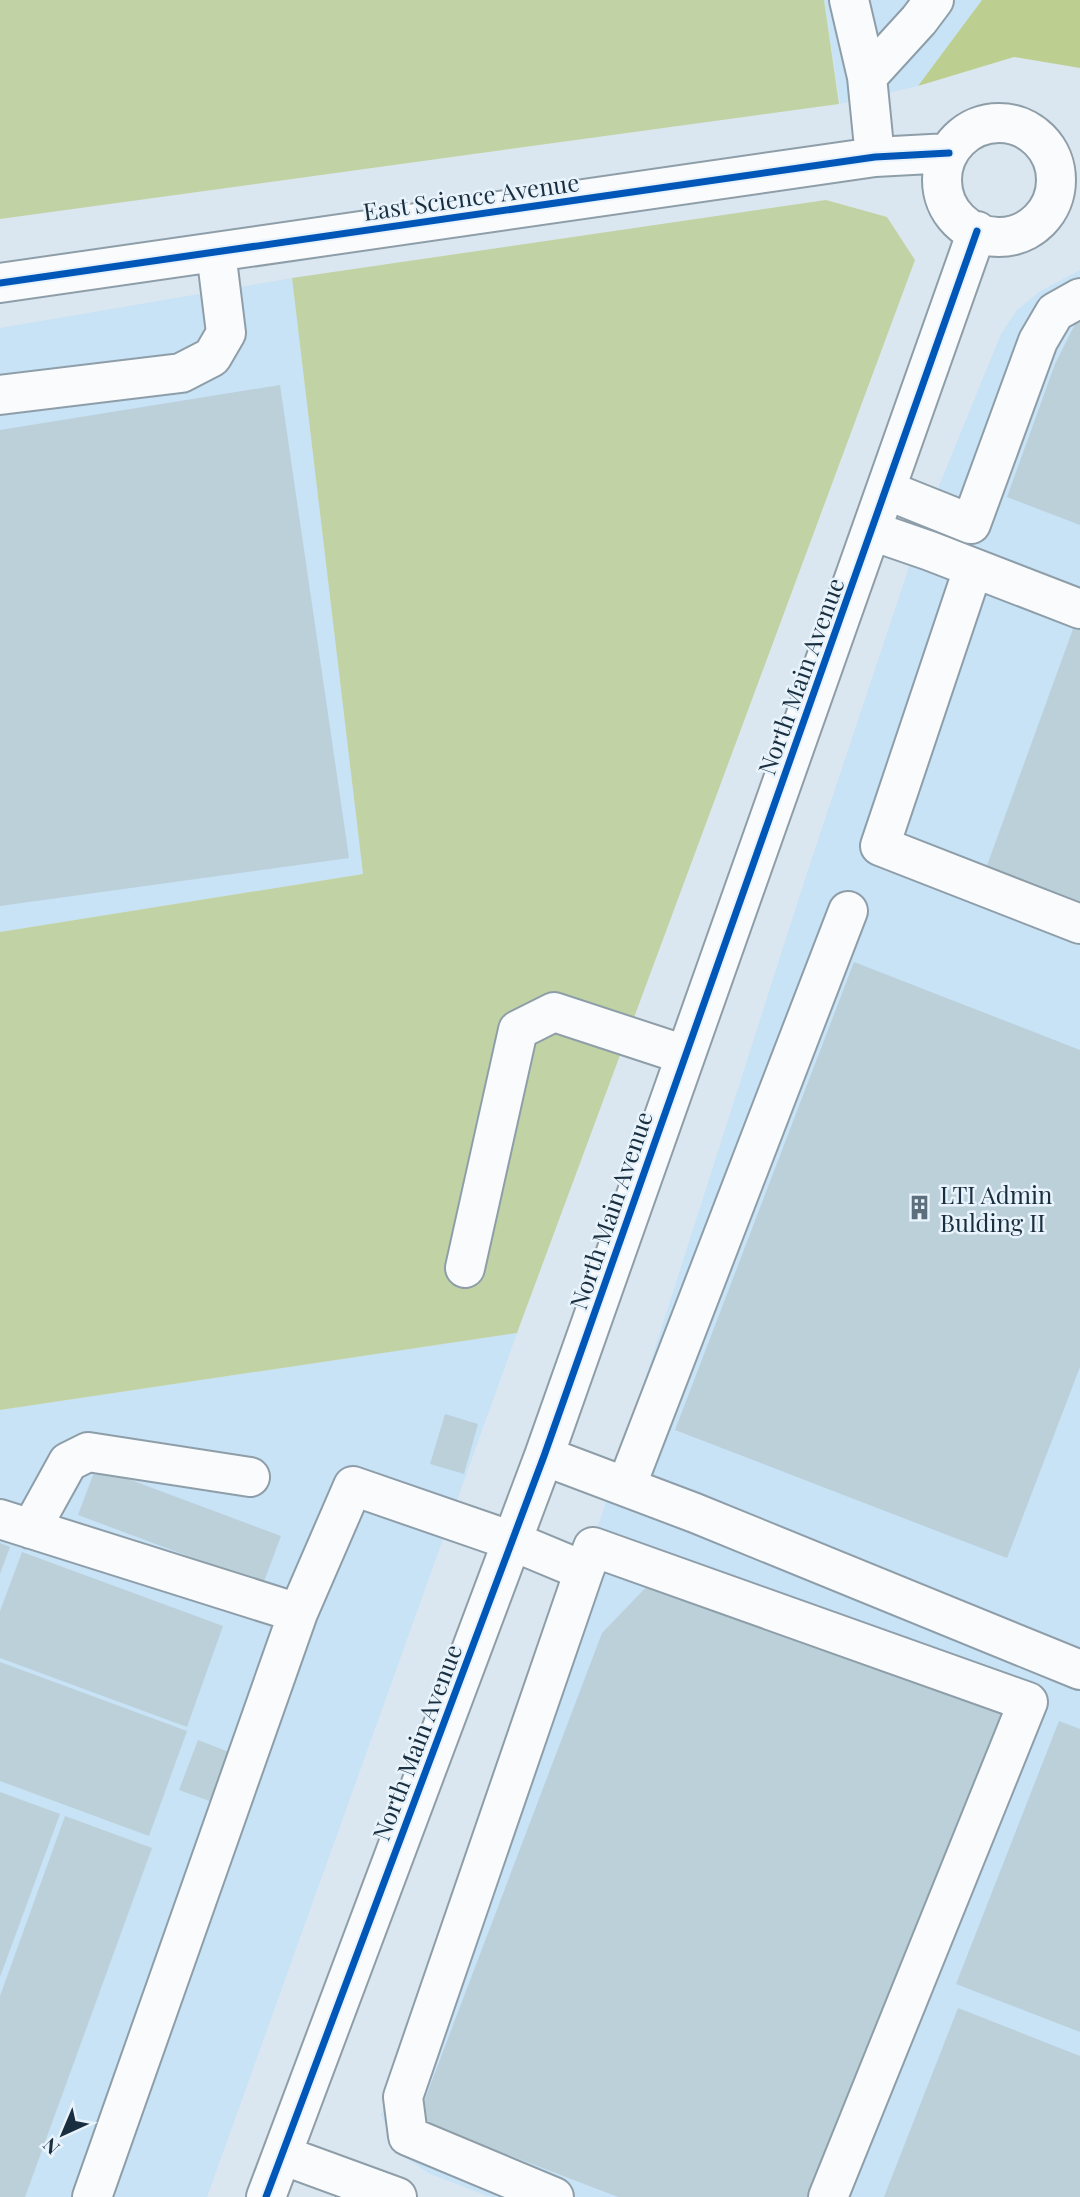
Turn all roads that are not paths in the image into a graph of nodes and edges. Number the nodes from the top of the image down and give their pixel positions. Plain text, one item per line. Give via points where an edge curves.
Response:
1 (849, 0) edge
2 (934, 0) edge
3 (867, 77) junction
4 (948, 153) junction
5 (875, 157) junction
6 (1068, 191) edge
7 (977, 231) junction
8 (216, 252) junction
9 (0, 283) edge
10 (1080, 298) edge
11 (0, 395) edge
12 (886, 491) junction
13 (872, 531) junction
14 (973, 569) junction
15 (1080, 609) edge
16 (848, 911) dead end
17 (1080, 924) edge
18 (685, 1055) junction
19 (465, 1268) dead end
20 (544, 1456) junction
21 (250, 1476) dead end
22 (626, 1487) junction
23 (15, 1524) edge
24 (512, 1541) junction
25 (583, 1571) junction
26 (298, 1613) junction
27 (1080, 1670) edge
28 (282, 2155) junction
29 (92, 2197) edge
30 (266, 2197) edge
31 (397, 2197) edge
32 (554, 2197) edge
33 (828, 2197) edge

1 - 3 street
2 - 3 street
3 - 5 street
4 - 5 street, East Science Avenue
4 - 6 street via 974,129 1008,123 1040,139
4 - 7 street via 942,185 946,201 966,226
5 - 8 street, East Science Avenue
6 - 7 street via 1021,233 1002,237
7 - 12 street, North Main Avenue
8 - 9 street, East Science Avenue
8 - 11 street via 226,333 212,357 181,373
10 - 12 street via 1055,312 1038,341 971,524
12 - 13 street, North Main Avenue
13 - 14 street
13 - 18 street, North Main Avenue
14 - 15 street
14 - 17 street via 880,846
16 - 22 street
18 - 19 street via 554,1012 517,1030
18 - 20 street, North Main Avenue
20 - 22 street
20 - 24 street, North Main Avenue
21 - 23 street via 88,1452 68,1462
22 - 27 street
23 - 26 street
24 - 25 street
24 - 26 street via 353,1486
24 - 28 street, North Main Avenue
25 - 32 street via 403,2097 408,2136
25 - 33 street via 593,1546 1028,1702
26 - 29 street
28 - 30 street, North Main Avenue
28 - 31 street

